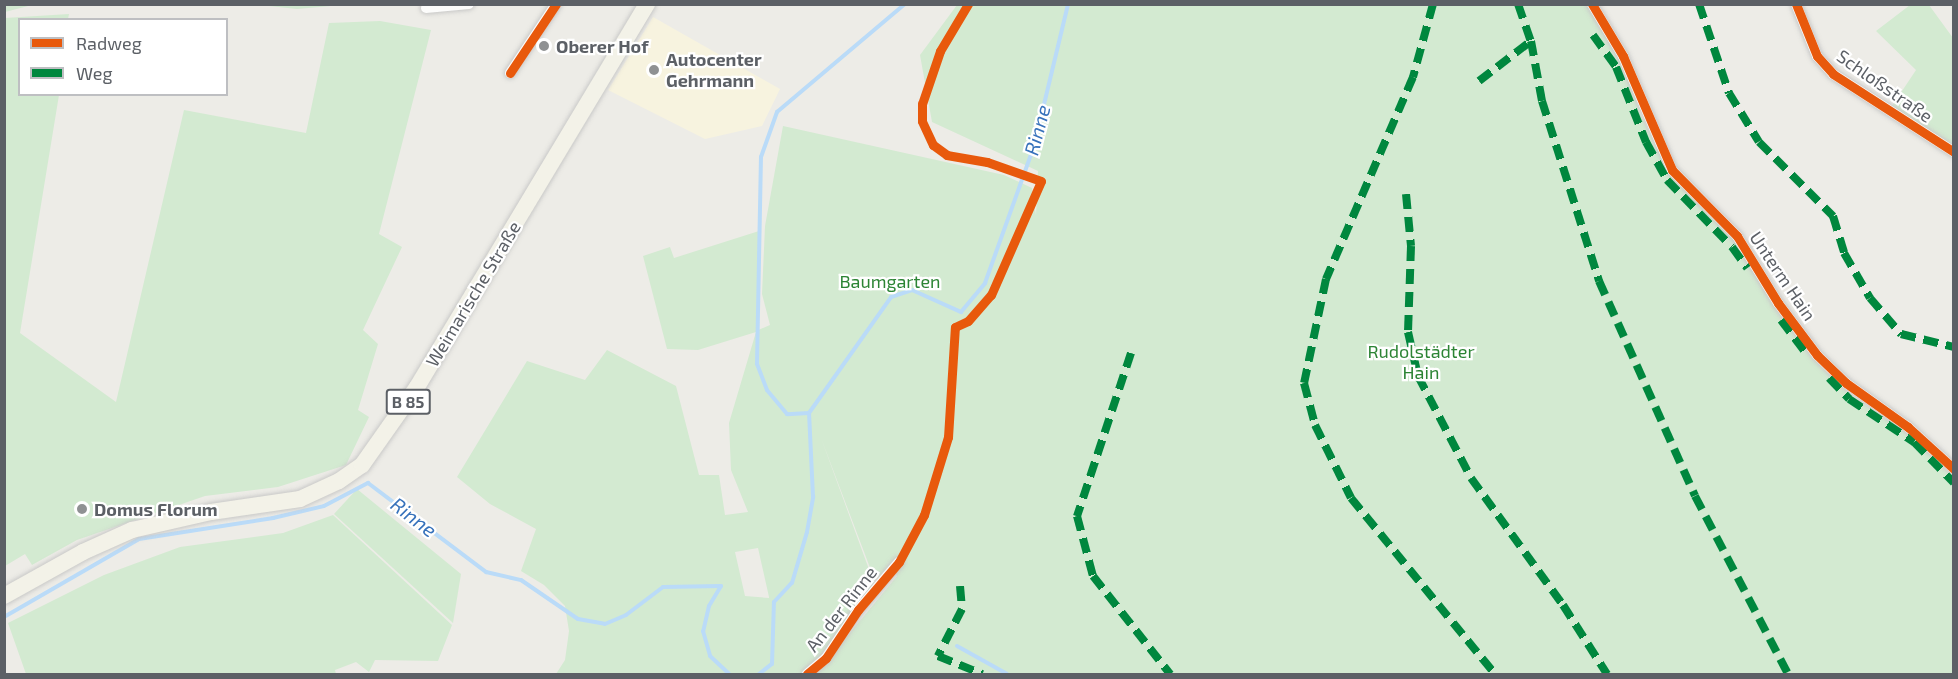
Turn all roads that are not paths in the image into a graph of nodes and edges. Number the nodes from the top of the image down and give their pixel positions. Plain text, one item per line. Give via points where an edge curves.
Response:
1 (469, 4) edge
2 (556, 4) edge
3 (647, 4) edge
4 (1592, 4) edge
5 (1796, 4) edge
6 (426, 8) dead end
7 (510, 73) dead end
8 (1953, 152) edge
9 (1953, 469) edge
10 (899, 562) dead end
11 (4, 596) edge
12 (807, 675) edge

1 - 6 street
2 - 7 street
3 - 11 main road, Weimarische Straße / B 85 via 392,428 362,465 300,499 211,512 132,530
4 - 9 street, Unterm Hain via 1623,57 1672,170 1737,236 1778,303 1817,355 1846,383 1908,427
5 - 8 street, Schloßstraße via 1817,56 1833,74
10 - 12 street, An der Rinne via 858,610 826,658

